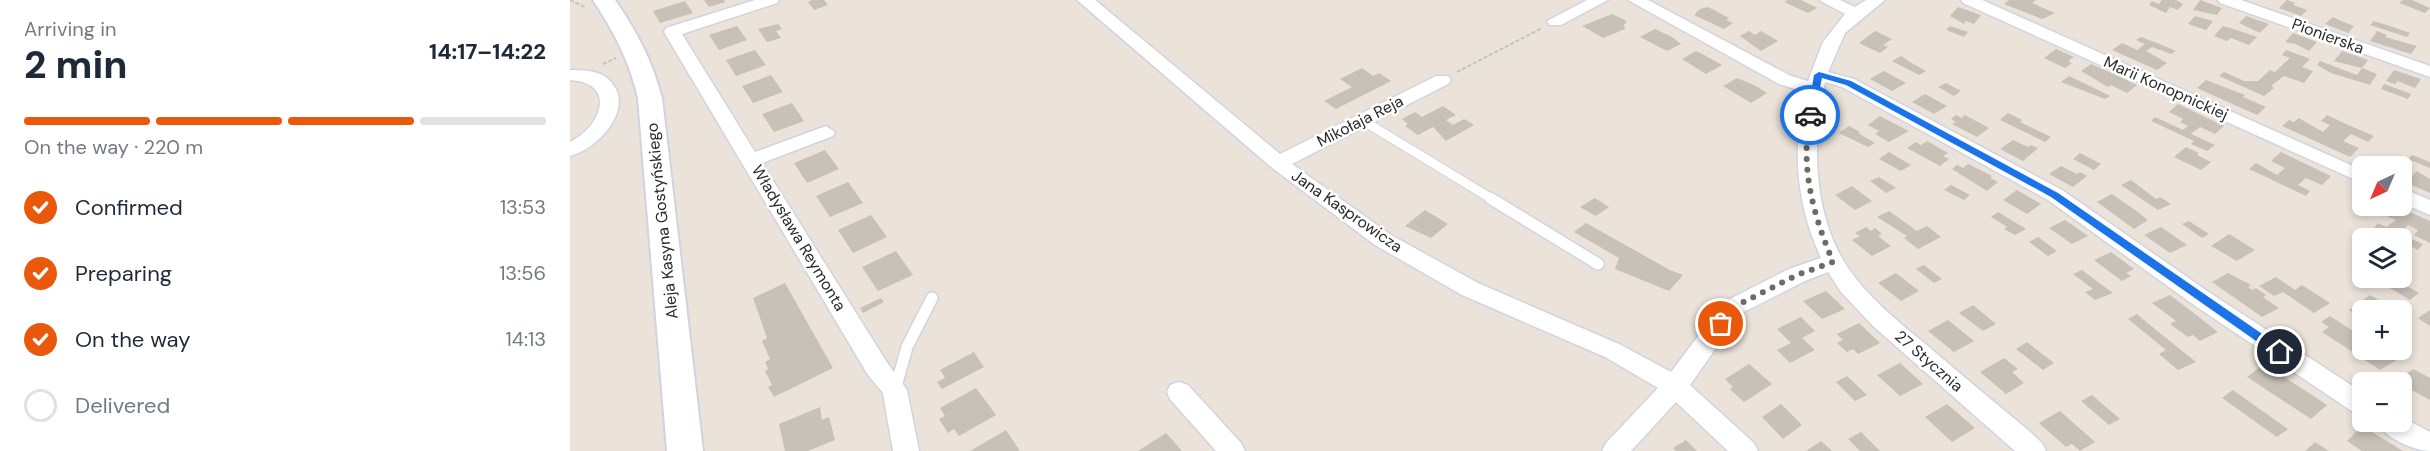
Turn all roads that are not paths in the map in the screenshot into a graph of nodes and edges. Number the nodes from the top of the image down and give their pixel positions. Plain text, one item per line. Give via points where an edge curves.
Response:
1 (771, 0) edge
2 (1085, 0) edge
3 (1600, 0) edge
4 (1636, 0) edge
5 (1827, 0) edge
6 (1876, 0) edge
7 (1969, 0) edge
8 (2226, 0) edge
9 (598, 3) edge
10 (1855, 13) junction
11 (1555, 21) road end
12 (2430, 72) edge
13 (570, 75) edge
14 (1442, 80) road end
15 (1817, 82) junction
16 (1362, 120) junction
17 (826, 132) dead end
18 (570, 150) edge
19 (752, 160) junction
20 (1278, 163) junction
21 (2352, 172) edge
22 (2412, 200) edge
23 (2430, 208) edge
24 (1833, 262) junction
25 (1598, 264) dead end
26 (932, 298) dead end
27 (1675, 387) junction
28 (895, 390) junction
29 (1179, 392) dead end
30 (2352, 398) edge
31 (2408, 432) edge
32 (2430, 444) edge
33 (685, 451) edge
34 (906, 451) edge
35 (1232, 451) edge
36 (1615, 451) edge
37 (1745, 451) edge
38 (2033, 451) edge

1 - 19 street, Władysława Reymonta via 672,32
2 - 20 street, Jana Kasprowicza
3 - 11 street
4 - 15 street via 1785,80
5 - 10 street
6 - 10 street, 27 Stycznia
7 - 21 street, Marii Konopnickiej
8 - 12 street, Pionierska
9 - 33 street, Aleja Kasyna Gostyńskiego via 629,37 650,98
10 - 15 street, 27 Stycznia via 1829,41
13 - 18 street via 582,74 602,83 609,100 609,115 601,131
14 - 16 street, Mikołaja Reja
15 - 24 street, 27 Stycznia via 1805,140 1806,167 1819,230
15 - 30 street via 1848,83 2055,195
16 - 20 street, Mikołaja Reja
16 - 25 lane
17 - 19 street
19 - 28 street, Władysława Reymonta via 877,368
20 - 27 street, Jana Kasprowicza via 1383,240 1470,290 1613,351
22 - 23 street
24 - 27 street via 1797,275 1732,308
24 - 38 street, 27 Stycznia via 1859,297 1888,326
26 - 28 lane via 907,347
27 - 36 street
27 - 37 street, Jana Kasprowicza
28 - 34 street, Władysława Reymonta
29 - 35 street
31 - 32 street

